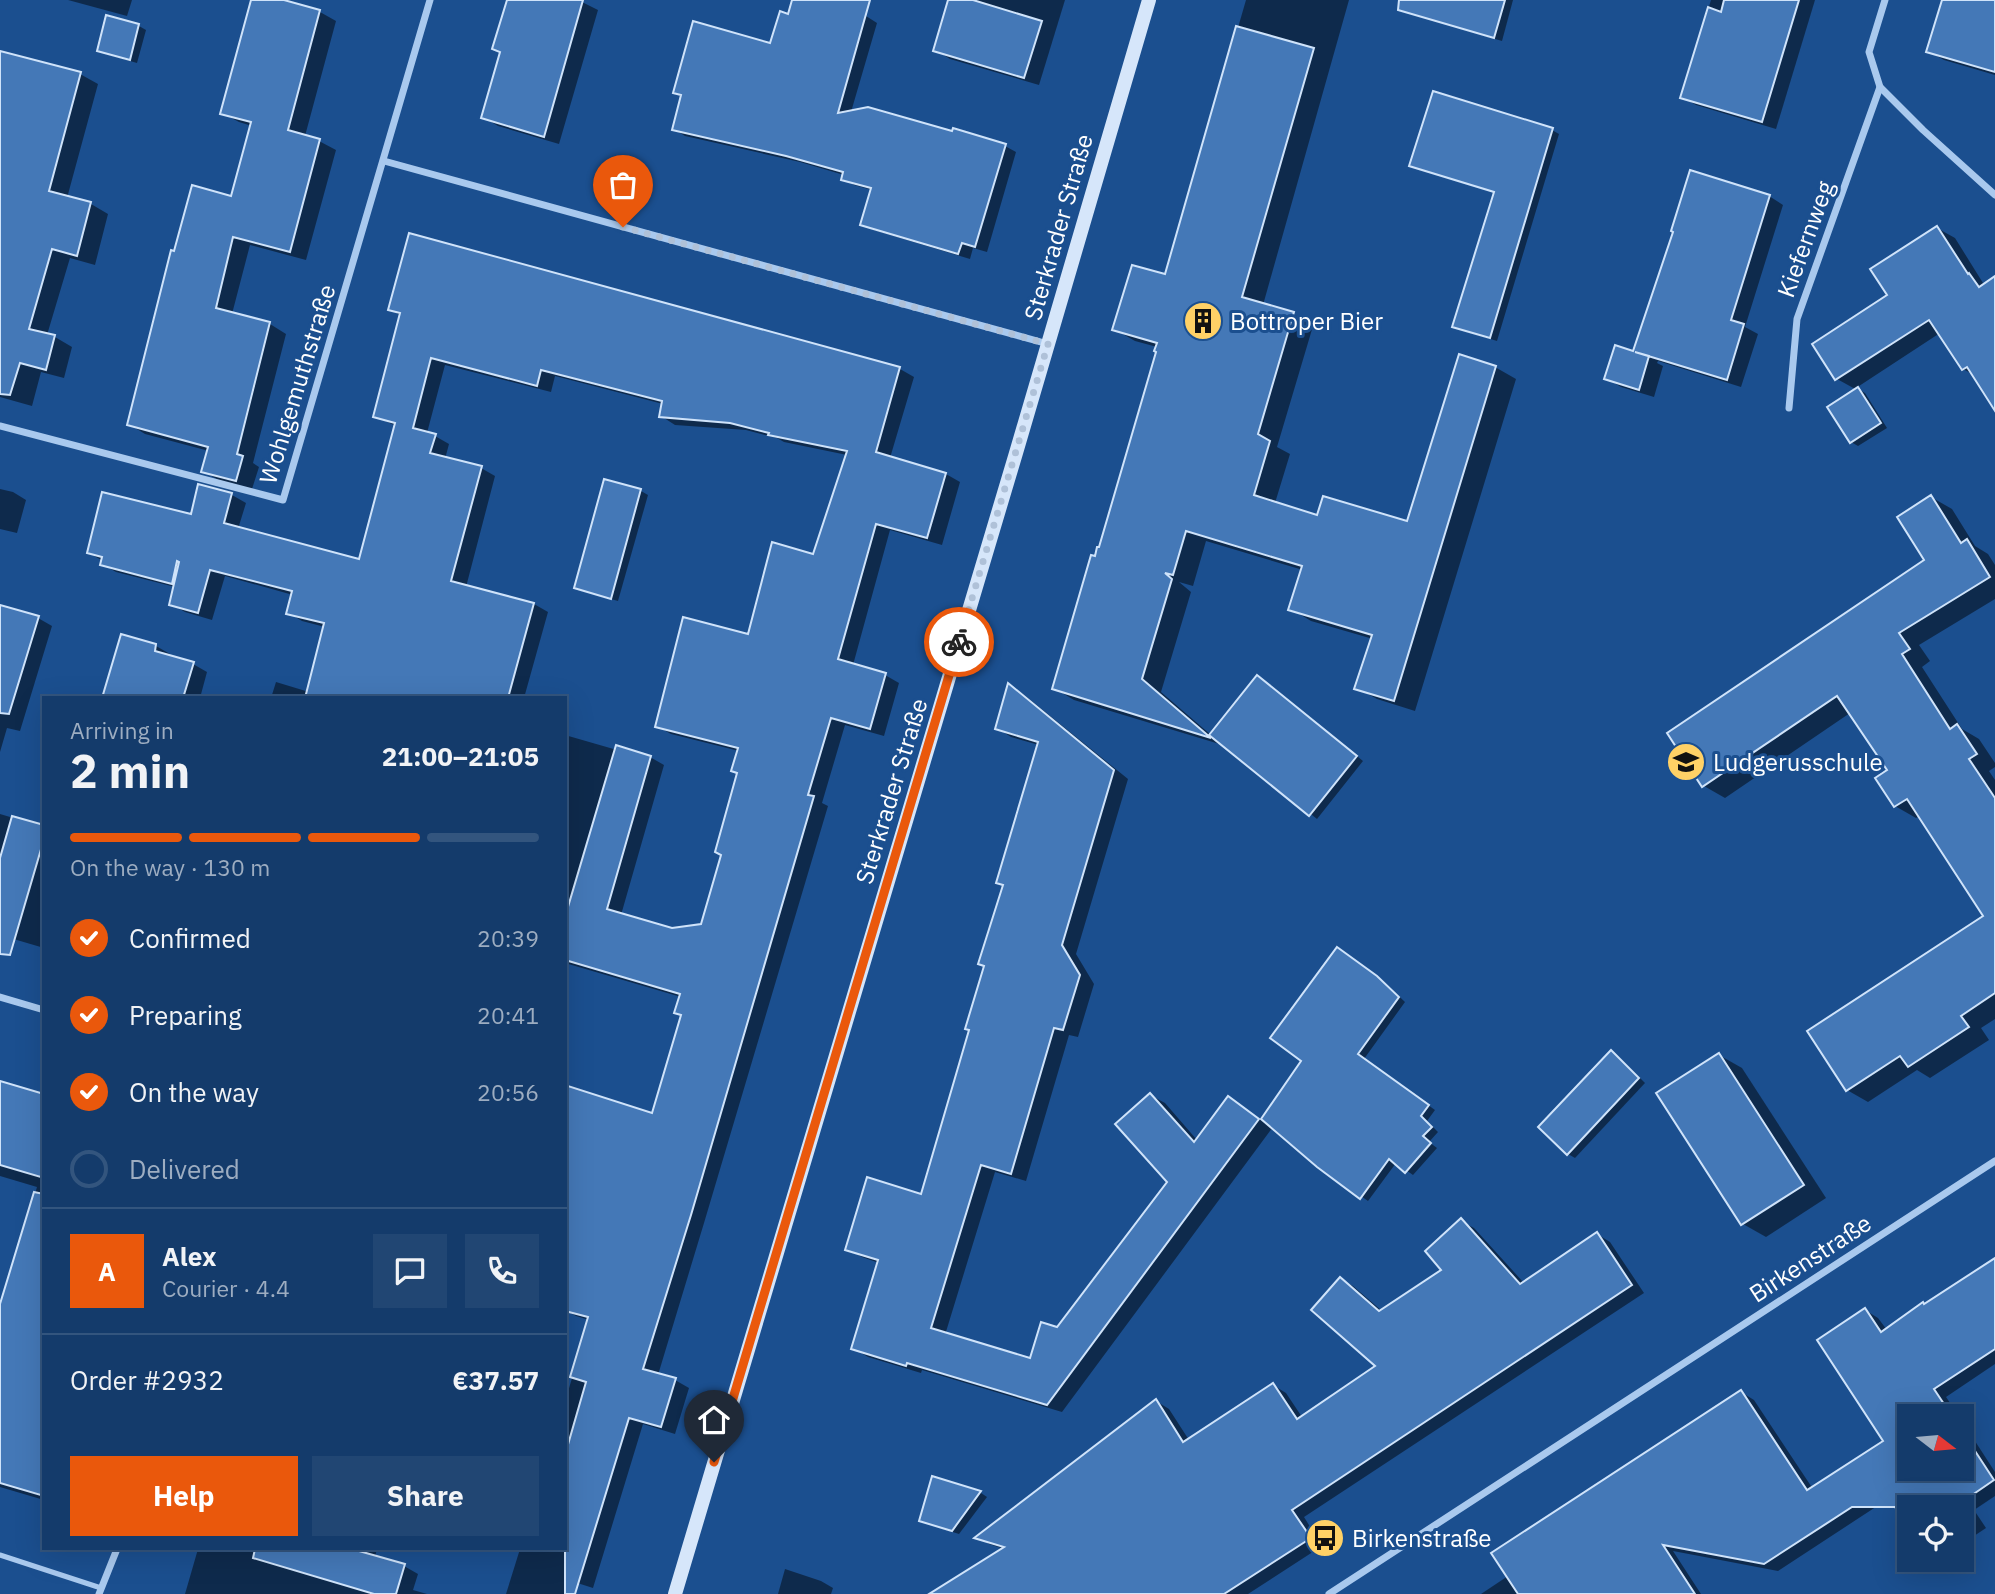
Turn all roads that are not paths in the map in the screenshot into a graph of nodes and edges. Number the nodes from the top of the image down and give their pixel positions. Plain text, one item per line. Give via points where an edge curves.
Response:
1 (430, 0) edge
2 (1149, 0) edge
3 (1885, 0) edge
4 (1880, 88) junction
5 (383, 162) junction
6 (1995, 195) edge
7 (1048, 344) junction
8 (1789, 408) dead end
9 (0, 426) edge
10 (0, 997) edge
11 (42, 1009) edge
12 (1995, 1161) edge
13 (117, 1550) edge
14 (0, 1555) edge
15 (100, 1591) edge
16 (674, 1594) edge
17 (1329, 1594) edge

1 - 5 street, Wohlgemuthstraße
2 - 7 main road, Sterkrader Straße
3 - 4 street via 1869,52
4 - 6 street
4 - 8 street, Kiefernweg via 1797,318
5 - 7 street
5 - 9 street, Wohlgemuthstraße via 283,500
7 - 16 main road, Sterkrader Straße
10 - 11 street
12 - 17 street, Birkenstraße
13 - 15 street
14 - 15 lane

